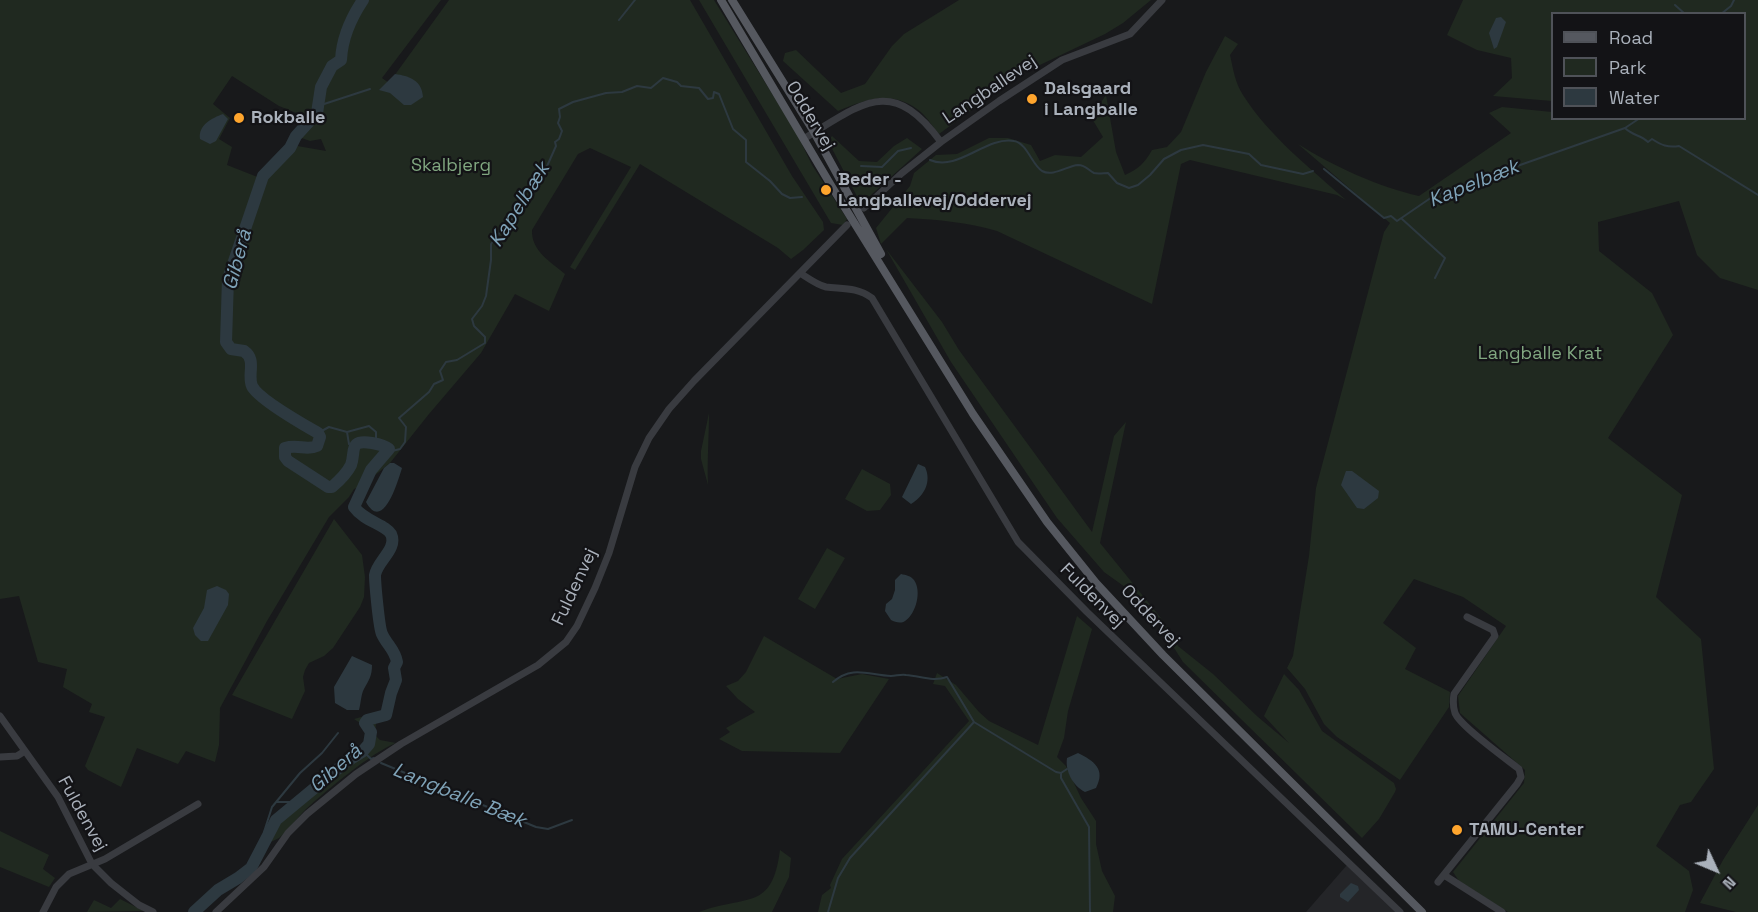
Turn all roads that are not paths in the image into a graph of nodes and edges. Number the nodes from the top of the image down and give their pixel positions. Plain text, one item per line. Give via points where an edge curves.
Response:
1 (721, 0) edge
2 (732, 0) edge
3 (1162, 0) edge
4 (814, 132) junction
5 (805, 138) junction
6 (940, 142) junction
7 (864, 208) dead end
8 (847, 225) dead end
9 (800, 273) junction
10 (910, 310) junction
11 (1467, 617) dead end
12 (0, 716) edge
13 (25, 751) junction
14 (0, 757) edge
15 (198, 804) dead end
16 (92, 864) junction
17 (1444, 875) junction
18 (1438, 882) dead end
19 (43, 912) edge
20 (153, 912) edge
21 (216, 912) edge
22 (1400, 912) edge
23 (1424, 912) edge
24 (1502, 912) edge

1 - 5 main road, Oddervej
2 - 4 main road, Oddervej
3 - 6 street, Langballevej via 1130,34 1062,60
4 - 5 street, Langballevej
4 - 6 street, Langballevej via 857,107 886,100 914,111
4 - 10 main road, Oddervej
5 - 10 main road, Oddervej
6 - 7 street
8 - 9 street, Fuldenvej
9 - 21 street, Fuldenvej via 694,381 649,438 635,467 595,588 566,642 538,665 356,774 288,832 264,867
9 - 22 street, Fuldenvej via 825,286 862,291 872,298 1018,542
10 - 23 main road, Oddervej via 1012,473 1096,583 1163,655
11 - 17 street via 1494,630 1495,636 1455,694 1455,714 1519,770 1521,777
12 - 13 street, Fuldenvej
13 - 14 street
13 - 16 street, Fuldenvej via 58,797
15 - 16 street
16 - 19 street via 63,879
16 - 20 street, Fuldenvej via 111,883
17 - 18 street
17 - 24 street

